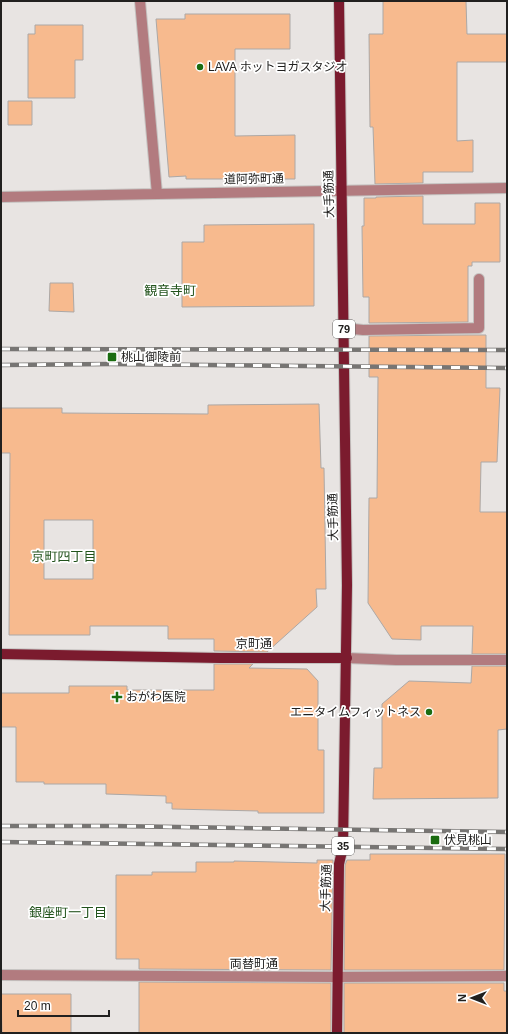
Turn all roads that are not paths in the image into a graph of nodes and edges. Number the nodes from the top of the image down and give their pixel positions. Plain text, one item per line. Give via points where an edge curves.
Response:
1 (140, 1) edge
2 (339, 1) edge
3 (507, 188) edge
4 (342, 190) junction
5 (157, 194) junction
6 (1, 197) edge
7 (479, 279) dead end
8 (344, 328) junction
9 (1, 654) edge
10 (347, 658) junction
11 (507, 660) edge
12 (1, 975) edge
13 (507, 976) edge
14 (337, 977) junction
15 (337, 1033) edge

1 - 5 street
2 - 4 main road, 大手筋通 / 79
3 - 4 street, 道阿弥町通
4 - 5 street, 道阿弥町通
4 - 8 main road, 大手筋通 / 79
5 - 6 street, 道阿弥町通
7 - 8 street via 479,328
8 - 10 main road, 大手筋通 / 79
9 - 10 main road, 京町通
10 - 11 street, 京町通
10 - 14 main road, 大手筋通 / 35
12 - 14 street, 両替町通
13 - 14 street, 両替町通
14 - 15 main road, 大手筋通 / 35

